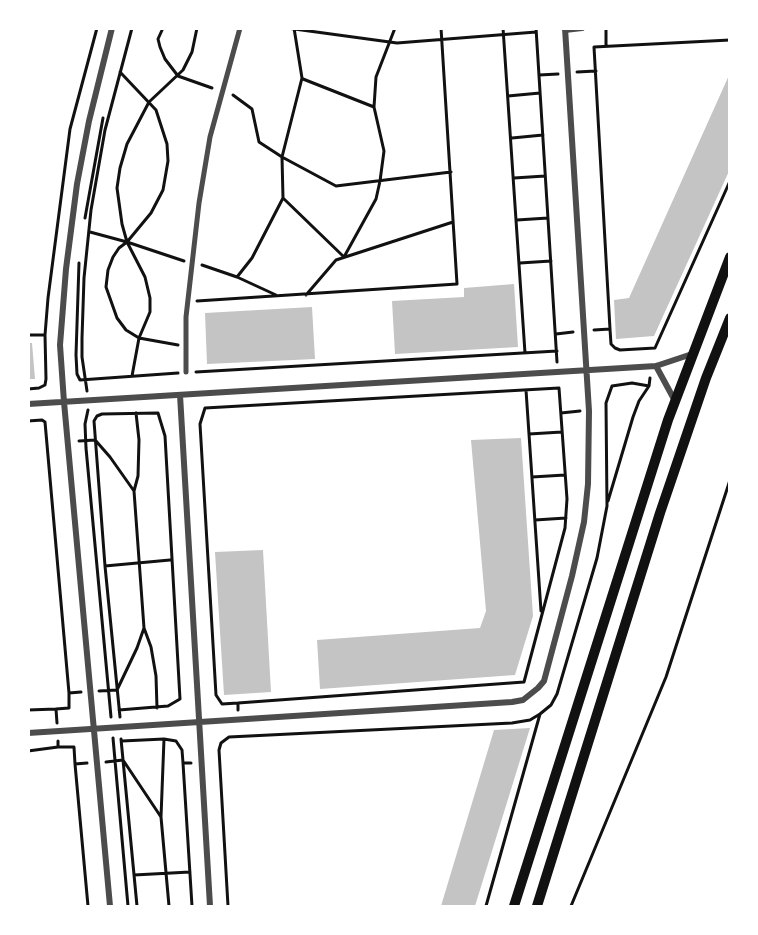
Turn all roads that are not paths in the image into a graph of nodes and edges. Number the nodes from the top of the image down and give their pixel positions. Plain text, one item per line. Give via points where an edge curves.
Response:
1 (112, 28) edge
2 (240, 28) edge
3 (582, 28) edge
4 (565, 29) edge
5 (729, 257) edge
6 (729, 318) edge
7 (693, 354) junction
8 (656, 366) junction
9 (586, 370) junction
10 (186, 372) road end
11 (180, 395) junction
12 (675, 401) junction
13 (64, 402) junction
14 (28, 404) edge
15 (199, 722) junction
16 (94, 728) junction
17 (28, 733) edge
18 (110, 906) edge
19 (210, 906) edge
20 (514, 906) edge
21 (537, 906) edge

1 - 13 street via 77,184 60,330
2 - 10 street via 208,148 188,302
3 - 4 street
4 - 9 street
5 - 7 main road
6 - 21 main road via 660,513
7 - 8 street
7 - 12 main road
8 - 9 street
8 - 12 street
9 - 11 street
9 - 15 street via 589,465 584,522 543,681 531,695 512,702
11 - 13 street
11 - 15 street
12 - 20 main road
13 - 14 street
13 - 16 street
15 - 16 street
15 - 19 street
16 - 17 street
16 - 18 street

